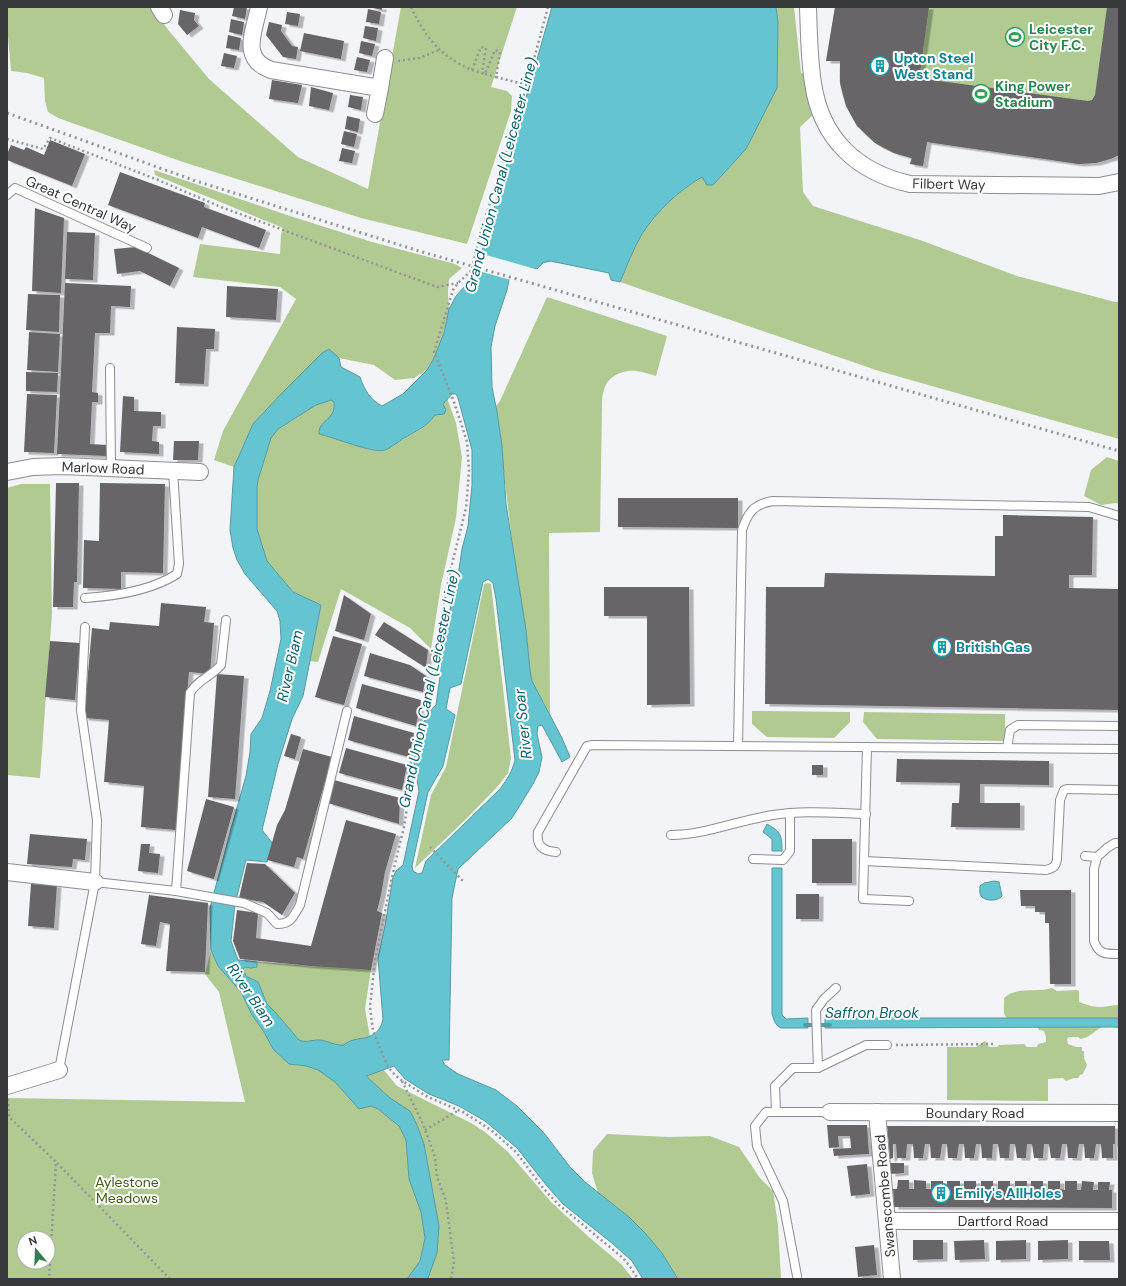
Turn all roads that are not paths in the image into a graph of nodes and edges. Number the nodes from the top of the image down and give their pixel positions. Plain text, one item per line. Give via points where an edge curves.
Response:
1 (259, 7) edge
2 (808, 7) edge
3 (385, 58) road end
4 (380, 88) junction
5 (375, 114) dead end
6 (1119, 182) edge
7 (7, 195) edge
8 (147, 248) dead end
9 (110, 368) dead end
10 (111, 468) junction
11 (173, 470) junction
12 (7, 472) edge
13 (200, 472) dead end
14 (1119, 516) edge
15 (85, 598) dead end
16 (226, 620) dead end
17 (85, 627) dead end
18 (347, 711) dead end
19 (1119, 726) edge
20 (738, 746) junction
21 (867, 747) junction
22 (1007, 748) junction
23 (1119, 749) edge
24 (1119, 790) edge
25 (790, 813) junction
26 (866, 814) junction
27 (671, 835) dead end
28 (1119, 843) edge
29 (556, 852) dead end
30 (1086, 856) dead end
31 (1097, 857) junction
32 (753, 859) dead end
33 (864, 861) junction
34 (13, 873) edge
35 (95, 882) junction
36 (176, 891) junction
37 (909, 901) dead end
38 (1119, 954) edge
39 (836, 988) dead end
40 (887, 1045) road end
41 (818, 1068) junction
42 (59, 1070) joint
43 (7, 1086) edge
44 (776, 1112) junction
45 (830, 1112) joint
46 (877, 1112) junction
47 (1119, 1113) edge
48 (887, 1221) junction
49 (1119, 1221) edge
50 (797, 1276) dead end
51 (892, 1279) edge

1 - 4 street via 251,51 262,67
2 - 6 street, Filbert Way via 812,82 821,114 838,143 870,170 910,184 1092,186
3 - 4 street
4 - 5 street
7 - 8 lane, Great Central Way via 15,188
9 - 10 lane
10 - 11 street, Marlow Road
10 - 12 street, Marlow Road via 34,467
11 - 13 street, Marlow Road
11 - 15 lane via 179,564 177,574 167,580 112,596
14 - 20 lane via 1089,507 773,501 762,503 752,509 742,530
16 - 36 lane via 221,665 194,686 190,693
17 - 35 lane via 82,710 97,820
18 - 36 lane via 300,905 293,918 286,924 277,924 267,913 244,903
19 - 22 lane via 1018,725 1010,730
20 - 21 lane
20 - 29 lane via 587,746 538,832 537,838 543,849
21 - 22 lane
21 - 26 lane
22 - 23 lane
24 - 33 lane via 1064,790 1060,800 1057,859 1054,868 1046,870
25 - 26 lane
25 - 27 lane via 758,817 687,835
25 - 32 lane via 790,851 783,860
26 - 33 lane
28 - 31 lane via 1107,848
30 - 31 lane
31 - 38 lane via 1094,870 1094,941 1100,951 1106,954
33 - 37 lane via 863,899
34 - 35 street
35 - 36 lane
35 - 42 lane
39 - 41 lane via 816,1010
40 - 41 lane via 866,1045
41 - 44 lane via 793,1068 775,1086
42 - 43 street
44 - 45 lane
44 - 50 lane via 766,1112 755,1126 757,1146 783,1201
45 - 46 street, Boundary Road
46 - 47 street, Boundary Road
46 - 48 street, Swanscombe Road
48 - 49 street, Dartford Road
48 - 51 street, Swanscombe Road

